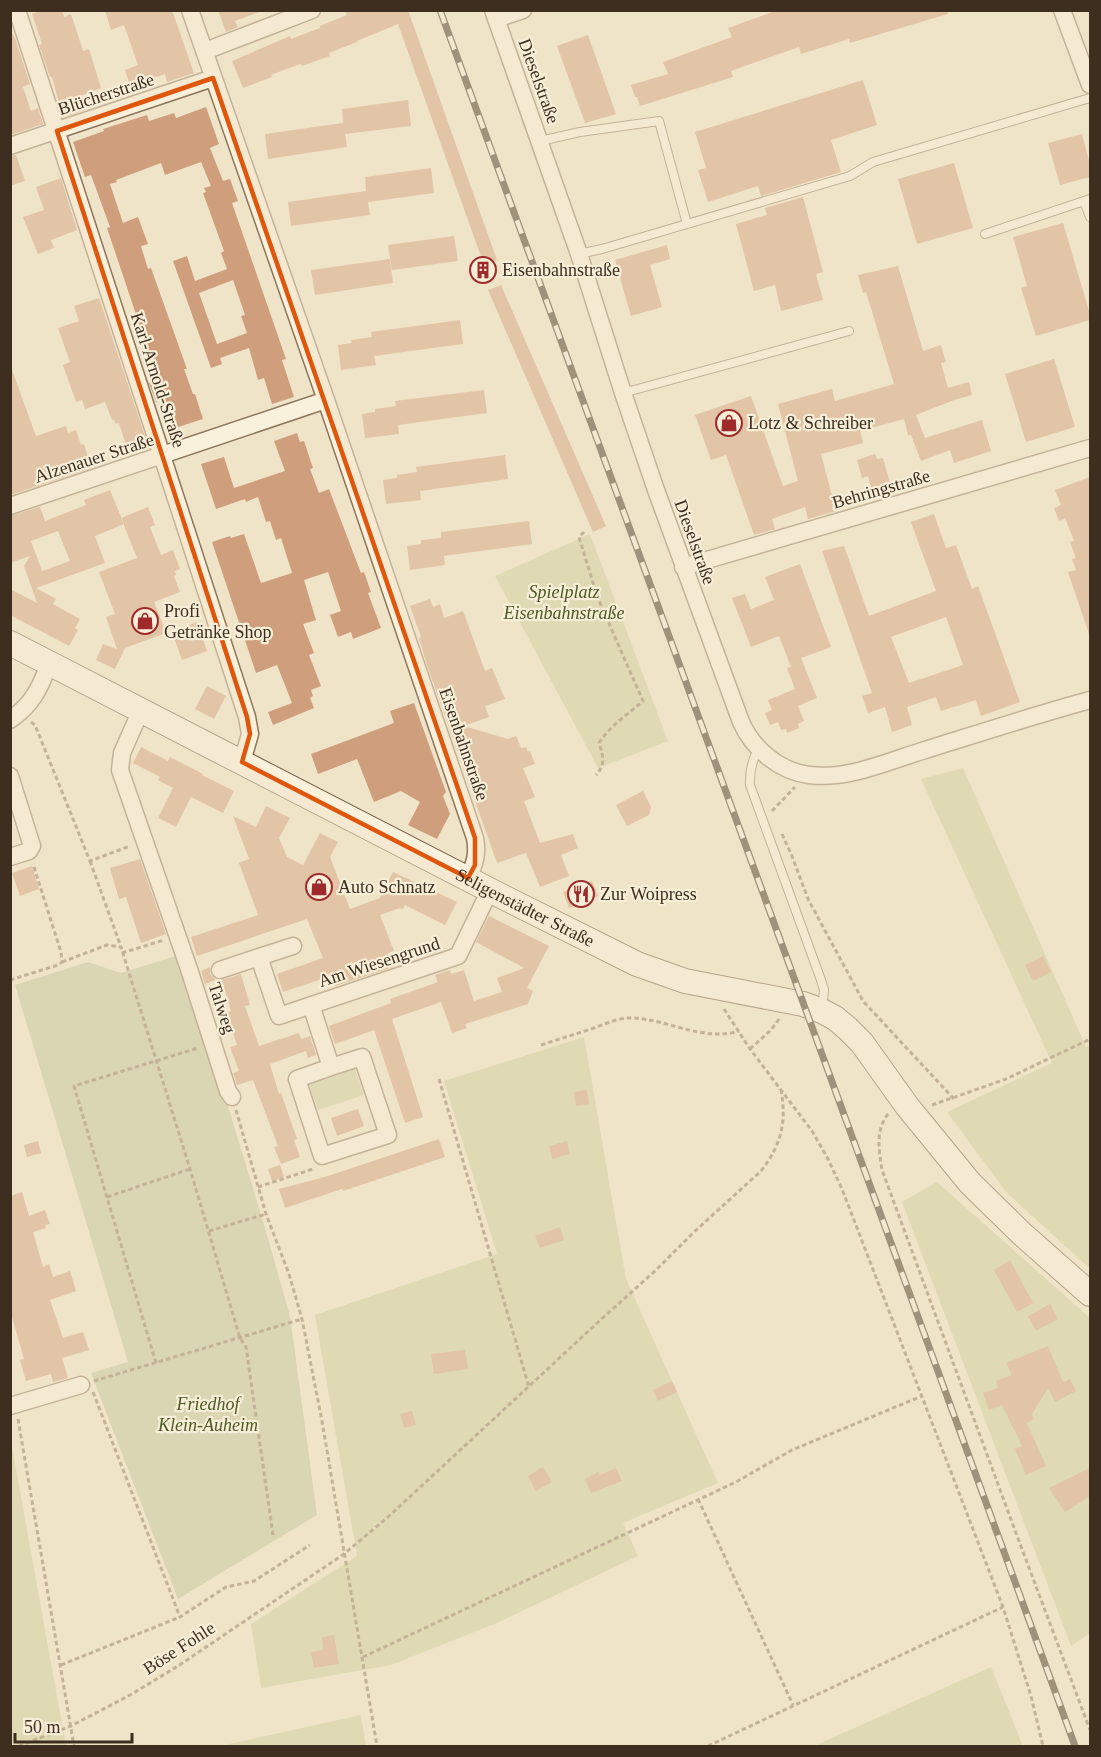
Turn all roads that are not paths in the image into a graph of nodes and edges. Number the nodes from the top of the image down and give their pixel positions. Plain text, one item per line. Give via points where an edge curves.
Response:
1 (17, 10) edge
2 (190, 10) edge
3 (312, 10) edge
4 (523, 10) edge
5 (1062, 10) edge
6 (494, 15) edge
7 (205, 51) junction
8 (213, 78) junction
9 (1090, 86) edge
10 (1090, 98) edge
11 (57, 131) junction
12 (540, 141) junction
13 (10, 146) edge
14 (1088, 200) edge
15 (1090, 217) edge
16 (687, 224) junction
17 (985, 234) dead end
18 (579, 254) junction
19 (849, 331) dead end
20 (623, 393) junction
21 (326, 400) junction
22 (1090, 448) edge
23 (162, 456) junction
24 (10, 506) edge
25 (683, 567) junction
26 (10, 643) edge
27 (49, 663) junction
28 (1090, 700) edge
29 (141, 710) junction
30 (16, 716) edge
31 (758, 748) junction
32 (242, 762) junction
33 (10, 776) edge
34 (10, 857) edge
35 (468, 878) junction
36 (490, 890) junction
37 (293, 946) dead end
38 (260, 957) junction
39 (220, 970) dead end
40 (311, 1005) junction
41 (822, 1011) junction
42 (331, 1067) junction
43 (232, 1096) road end
44 (1090, 1294) edge
45 (81, 1385) dead end
46 (12, 1400) edge

1 - 11 street, Karl-Arnold-Straße
2 - 7 street, Eisenbahnstraße
3 - 7 street
4 - 6 street
5 - 9 street
6 - 12 street, Dieselstraße
7 - 8 street, Eisenbahnstraße
8 - 11 street, Blücherstraße
8 - 21 street, Eisenbahnstraße
10 - 16 lane via 873,162 849,176
11 - 13 street, Blücherstraße
11 - 23 street, Karl-Arnold-Straße
12 - 16 lane via 659,121
12 - 18 street, Dieselstraße
14 - 15 lane
14 - 17 lane
16 - 18 lane
18 - 20 street, Dieselstraße
19 - 20 lane
20 - 25 street, Dieselstraße
21 - 23 street, Alzenauer Straße
21 - 35 street, Eisenbahnstraße via 475,838 475,865
22 - 25 street, Behringstraße
23 - 24 street, Alzenauer Straße
23 - 32 street, Karl-Arnold-Straße via 250,725
25 - 31 street, Dieselstraße via 741,722
26 - 27 main road, Seligenstädter Straße
27 - 29 main road, Seligenstädter Straße
27 - 30 street via 37,693
28 - 31 street, Dieselstraße via 835,775 794,772
29 - 32 main road, Seligenstädter Straße
29 - 43 street, Talweg via 122,753 120,770
31 - 41 lane via 749,776 754,798 821,980
32 - 35 main road, Seligenstädter Straße
33 - 34 street via 32,846 29,851
35 - 36 main road, Seligenstädter Straße
36 - 40 street, Am Wiesengrund via 458,956
36 - 41 main road, Seligenstädter Straße via 669,977
37 - 38 street
38 - 39 street
38 - 40 street, Am Wiesengrund via 279,1016
40 - 42 street, Am Wiesengrund
41 - 44 main road, Seligenstädter Straße via 862,1043 954,1165 993,1207
42 - 42 street via 362,1057 387,1135 322,1156 297,1079
45 - 46 street

